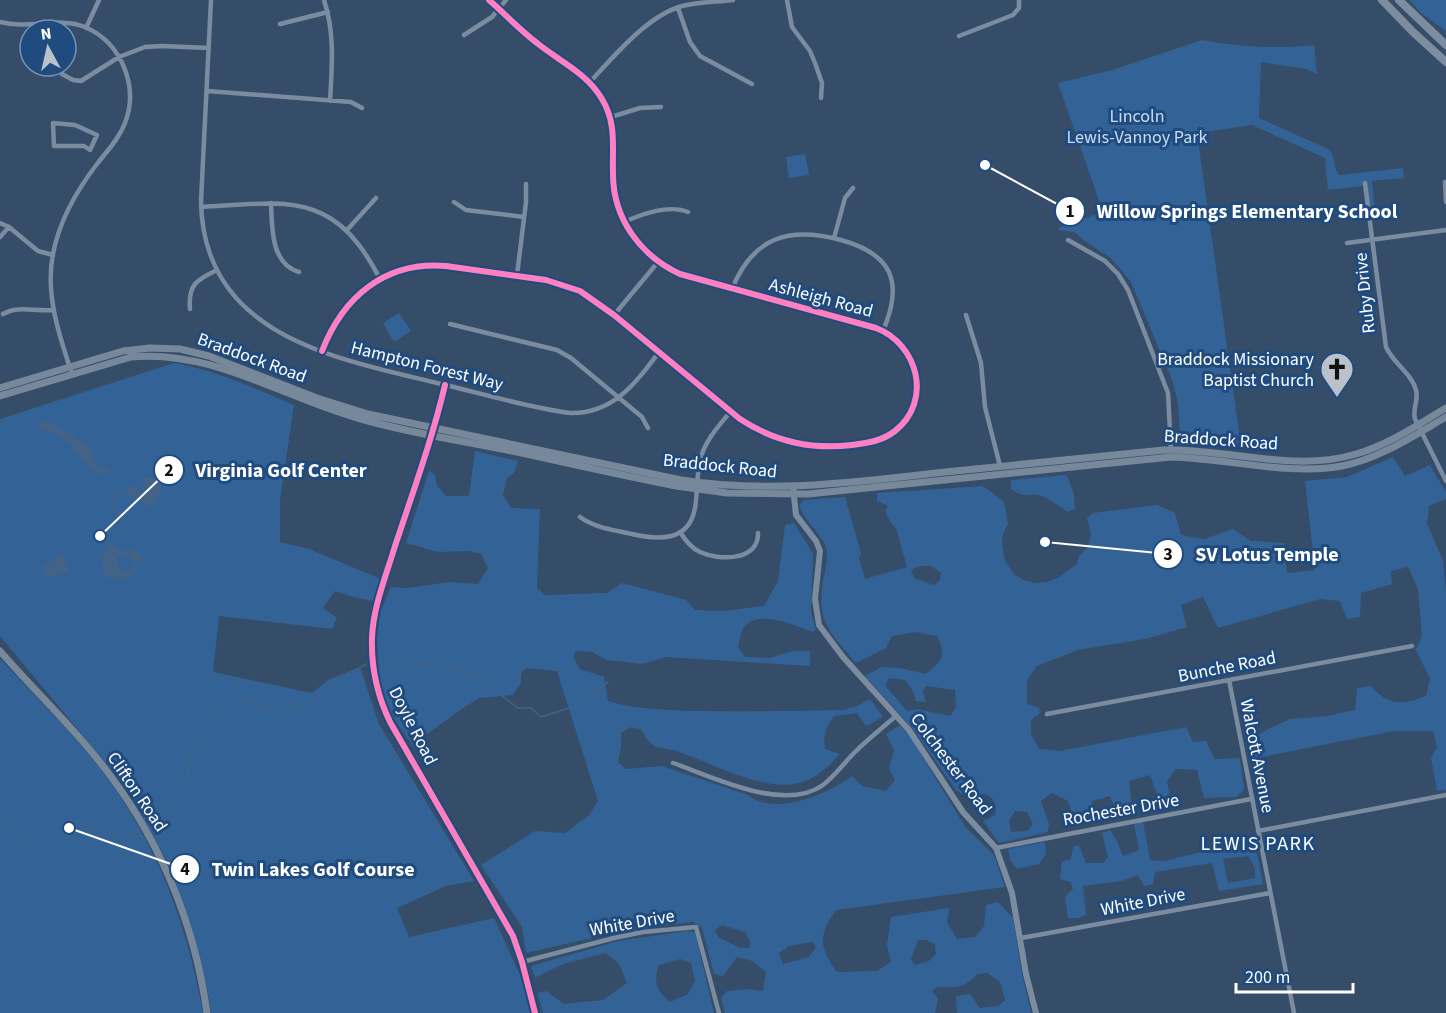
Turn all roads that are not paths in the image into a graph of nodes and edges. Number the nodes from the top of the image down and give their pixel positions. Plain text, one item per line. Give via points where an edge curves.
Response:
1 (99, 0) edge
2 (211, 0) edge
3 (324, 0) edge
4 (489, 0) edge
5 (506, 0) edge
6 (733, 0) edge
7 (787, 0) edge
8 (1019, 0) edge
9 (1382, 0) edge
10 (1400, 0) edge
11 (678, 8) junction
12 (499, 9) junction
13 (328, 12) junction
14 (0, 22) edge
15 (280, 24) dead end
16 (18, 25) edge
17 (78, 26) edge
18 (86, 28) junction
19 (464, 35) dead end
20 (959, 36) dead end
21 (1446, 45) edge
22 (209, 48) junction
23 (119, 57) junction
24 (1446, 62) edge
25 (69, 78) edge
26 (590, 82) junction
27 (752, 84) dead end
28 (207, 91) junction
29 (821, 98) dead end
30 (330, 100) junction
31 (661, 107) dead end
32 (362, 108) dead end
33 (611, 117) junction
34 (90, 150) junction
35 (100, 159) junction
36 (1445, 182) edge
37 (1365, 183) dead end
38 (526, 184) dead end
39 (853, 188) dead end
40 (376, 198) dead end
41 (454, 202) dead end
42 (1446, 202) edge
43 (271, 203) junction
44 (201, 207) junction
45 (688, 212) dead end
46 (524, 217) junction
47 (624, 222) junction
48 (0, 223) edge
49 (9, 226) junction
50 (347, 230) junction
51 (1446, 230) edge
52 (0, 237) edge
53 (834, 238) junction
54 (1373, 239) junction
55 (1068, 240) dead end
56 (1347, 243) dead end
57 (52, 255) junction
58 (658, 262) junction
59 (217, 270) junction
60 (299, 272) dead end
61 (517, 275) junction
62 (380, 279) junction
63 (732, 289) junction
64 (190, 309) dead end
65 (53, 310) junction
66 (1, 313) edge
67 (614, 315) junction
68 (966, 315) dead end
69 (450, 324) dead end
70 (883, 331) junction
71 (322, 351) junction
72 (659, 352) junction
73 (70, 370) junction
74 (445, 385) junction
75 (0, 388) edge
76 (0, 396) edge
77 (620, 398) junction
78 (1446, 408) edge
79 (730, 411) junction
80 (1446, 417) edge
81 (648, 428) dead end
82 (1420, 428) junction
83 (433, 432) junction
84 (1171, 453) junction
85 (1000, 466) junction
86 (1446, 481) edge
87 (697, 486) junction
88 (793, 491) junction
89 (580, 517) dead end
90 (680, 532) junction
91 (758, 533) dead end
92 (1412, 646) dead end
93 (0, 651) edge
94 (1229, 680) junction
95 (1047, 714) dead end
96 (896, 716) junction
97 (673, 764) dead end
98 (1446, 795) edge
99 (1251, 799) junction
100 (1258, 831) junction
101 (996, 848) junction
102 (1270, 893) junction
103 (1021, 938) junction
104 (522, 962) junction
105 (207, 1013) edge
106 (535, 1013) edge
107 (719, 1013) edge
108 (1036, 1013) edge
109 (1294, 1013) edge

1 - 18 street
2 - 22 street, Hampton Forest Way
3 - 13 street
4 - 12 street, Ashleigh Road
5 - 12 street
6 - 11 street
7 - 29 street via 792,27 816,63 822,83
8 - 20 street via 1013,15
9 - 24 highway
10 - 21 highway
11 - 26 street via 650,23
11 - 27 street via 690,42 700,56
12 - 19 street
12 - 26 street, Ashleigh Road via 535,42
13 - 15 street
13 - 30 street via 333,49
14 - 16 street
17 - 18 street
18 - 23 street via 105,40
22 - 23 street via 152,46
22 - 28 street, Hampton Forest Way
23 - 25 street via 81,81
23 - 35 street via 128,78 129,110 117,138
26 - 33 street, Ashleigh Road
28 - 30 street
28 - 44 street, Hampton Forest Way
30 - 32 street via 351,102
31 - 33 street via 640,108
33 - 47 street, Ashleigh Road via 615,139 614,191
34 - 34 street via 97,135 75,125 53,123 54,146 84,146
34 - 35 street
35 - 57 street via 65,218
36 - 42 street
37 - 54 street, Ruby Drive
38 - 46 street
39 - 53 street via 845,198
40 - 50 street
41 - 46 street via 466,210
43 - 44 street
43 - 50 street via 312,210
43 - 60 street via 278,251 287,266
44 - 59 street, Hampton Forest Way via 205,238
45 - 47 street via 674,209
46 - 61 street
47 - 58 street, Ashleigh Road via 642,248
48 - 49 street
49 - 52 street
49 - 57 street via 39,251
50 - 62 street
51 - 54 street
53 - 63 street via 804,233 776,240 749,259
53 - 70 street via 867,249 888,270 894,298
54 - 56 street
54 - 82 street, Ruby Drive via 1384,341 1391,357 1416,389 1414,414
55 - 84 street via 1105,261 1128,290 1168,393
57 - 65 street
58 - 63 street, Ashleigh Road via 680,274
58 - 67 street
59 - 64 street via 193,285
59 - 71 street, Hampton Forest Way via 235,297 258,320 284,336
61 - 62 street, Ashleigh Road via 431,266 405,269
61 - 67 street, Ashleigh Road via 571,287
62 - 71 street, Ashleigh Road via 344,309
63 - 70 street, Ashleigh Road
65 - 66 street via 13,309
65 - 73 street
67 - 72 street, Ashleigh Road
68 - 85 street via 981,363 985,407
69 - 77 street via 557,350
70 - 79 street, Ashleigh Road via 908,352 917,384 910,412 889,435 858,444 804,446 764,433
71 - 74 street, Hampton Forest Way via 352,363
72 - 77 street, Hampton Forest Way
72 - 79 street, Ashleigh Road
73 - 75 main road, Braddock Road
73 - 76 main road, Braddock Road
73 - 83 main road, Braddock Road via 131,357 178,357 210,364 334,411
74 - 77 street, Hampton Forest Way via 570,413 597,410
74 - 83 street, Doyle Road
77 - 81 street via 642,417
78 - 82 main road, Braddock Road
79 - 87 street via 704,448
80 - 82 main road, Braddock Road
82 - 84 main road, Braddock Road via 1373,457 1332,468 1293,468
82 - 86 street
83 - 87 main road, Braddock Road
83 - 104 street, Doyle Road via 376,606 372,654 375,684 390,722 513,936
84 - 85 main road, Braddock Road
84 - 88 main road, Braddock Road
85 - 88 main road, Braddock Road
87 - 88 main road, Braddock Road via 759,495
87 - 90 street via 694,513
88 - 96 street, Colchester Road via 796,515 820,551 815,598 819,625
89 - 90 street via 591,525 650,538
90 - 91 street via 699,551 730,557 755,547
92 - 94 street, Bunche Road
93 - 105 main road, Clifton Road via 95,756 143,825 184,916
94 - 95 street, Bunche Road
94 - 99 street, Walcott Avenue
96 - 97 street via 824,784 806,793 774,795 751,790
96 - 101 street, Colchester Road via 960,807
98 - 100 street
99 - 100 street, Walcott Avenue
99 - 101 street, Rochester Drive
100 - 102 street, Walcott Avenue
101 - 103 street, Colchester Road via 1010,883
102 - 103 street, White Drive
102 - 109 street, Walcott Avenue
103 - 108 street, Colchester Road
104 - 106 street, Doyle Road
104 - 107 street, White Drive via 643,932 696,927

